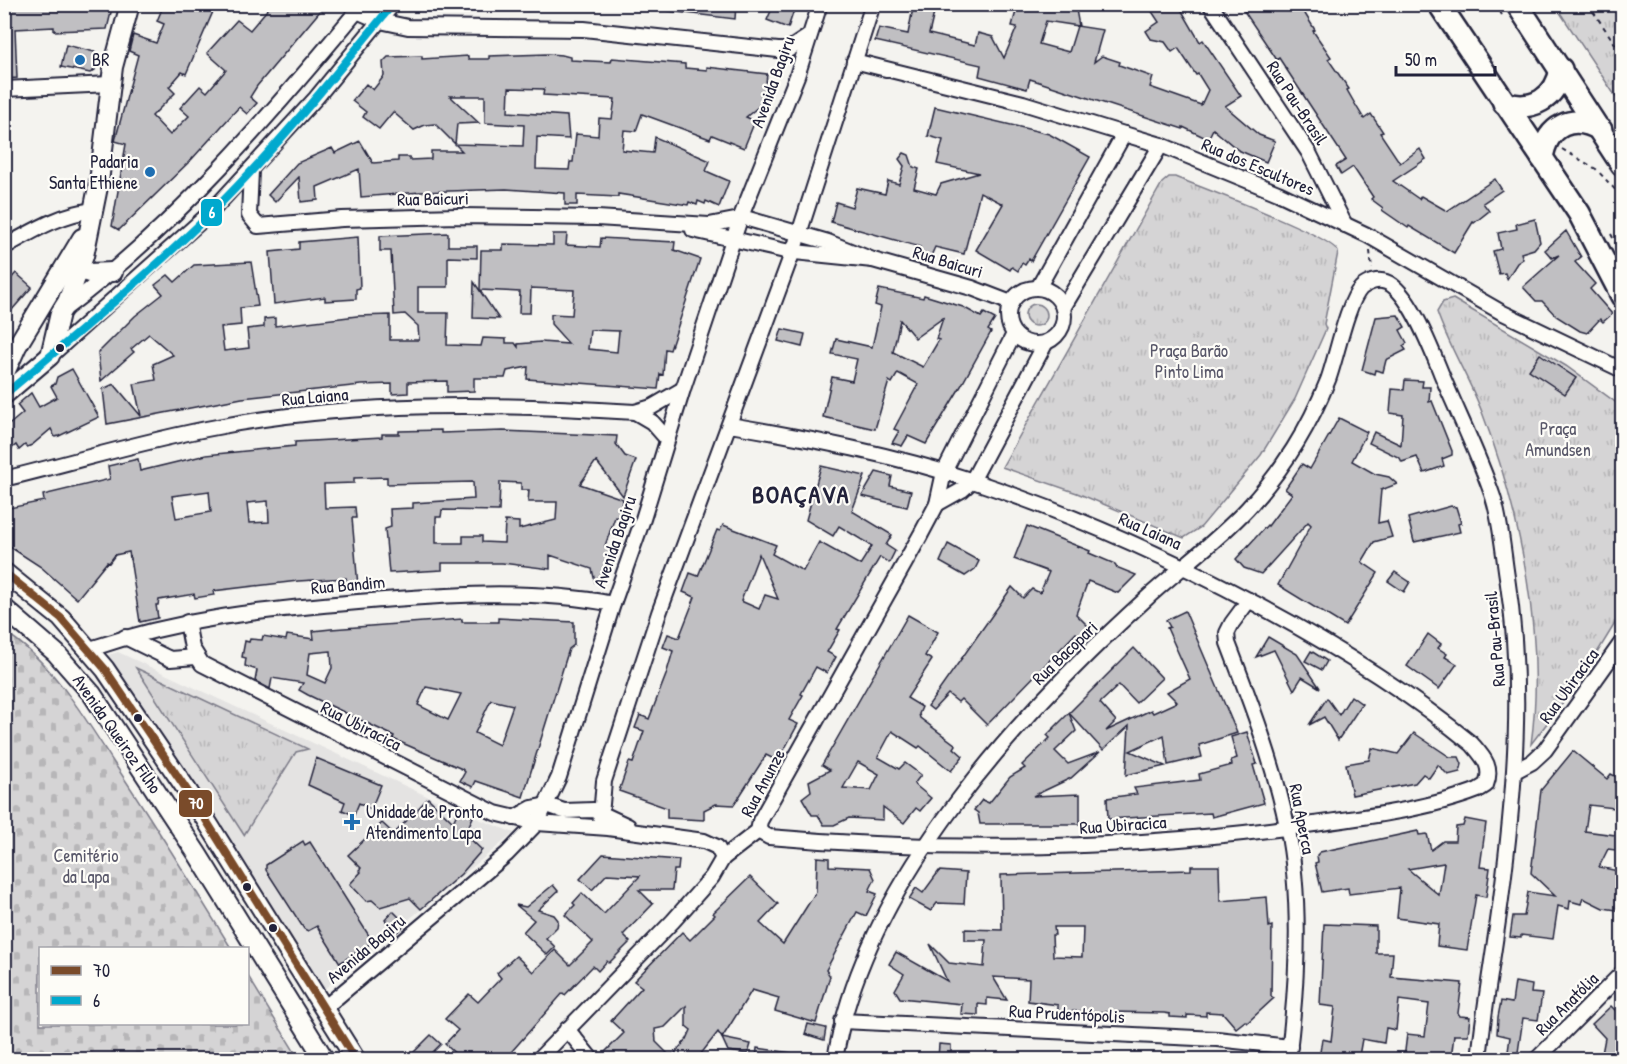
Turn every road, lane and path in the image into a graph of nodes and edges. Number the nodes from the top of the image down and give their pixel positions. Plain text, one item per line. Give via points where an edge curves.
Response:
1 (130, 4) edge
2 (393, 4) edge
3 (820, 4) edge
4 (873, 4) edge
5 (1210, 4) edge
6 (1439, 4) edge
7 (1517, 4) edge
8 (1588, 4) edge
9 (360, 8) edge
10 (380, 21) junction
11 (340, 33) junction
12 (809, 36) junction
13 (357, 49) junction
14 (778, 50) junction
15 (323, 53) junction
16 (1623, 54) edge
17 (854, 61) junction
18 (342, 68) junction
19 (1561, 69) junction
20 (798, 73) junction
21 (110, 84) junction
22 (4, 89) edge
23 (1504, 103) junction
24 (1601, 130) junction
25 (1124, 134) junction
26 (1161, 146) junction
27 (1542, 158) junction
28 (1623, 165) edge
29 (251, 171) junction
30 (92, 218) junction
31 (740, 219) junction
32 (668, 224) junction
33 (1345, 225) junction
34 (799, 233) junction
35 (152, 235) junction
36 (1367, 235) junction
37 (733, 241) junction
38 (4, 248) edge
39 (137, 249) junction
40 (170, 252) junction
41 (792, 252) junction
42 (873, 260) junction
43 (153, 267) junction
44 (80, 268) junction
45 (113, 272) junction
46 (1374, 281) junction
47 (1038, 288) junction
48 (1623, 296) edge
49 (1011, 303) junction
50 (1063, 308) junction
51 (60, 313) junction
52 (1014, 334) junction
53 (1045, 344) junction
54 (11, 352) edge
55 (50, 356) junction
56 (1623, 370) edge
57 (4, 375) edge
58 (682, 388) junction
59 (4, 395) edge
60 (635, 412) junction
61 (730, 425) junction
62 (667, 439) junction
63 (944, 472) junction
64 (4, 479) edge
65 (972, 481) junction
66 (937, 504) junction
67 (1185, 566) junction
68 (4, 572) edge
69 (1249, 600) junction
70 (613, 604) junction
71 (4, 608) edge
72 (187, 622) junction
73 (125, 637) junction
74 (1623, 642) edge
75 (90, 649) junction
76 (196, 657) junction
77 (1515, 771) junction
78 (1486, 785) joint
79 (547, 805) junction
80 (514, 818) junction
81 (600, 820) junction
82 (537, 823) junction
83 (1288, 828) junction
84 (758, 831) junction
85 (926, 847) junction
86 (723, 858) junction
87 (1623, 973) edge
88 (323, 1008) junction
89 (842, 1021) junction
90 (567, 1029) junction
91 (1289, 1053) edge
92 (326, 1059) edge
93 (356, 1059) edge
94 (538, 1059) edge
95 (592, 1059) edge
96 (835, 1059) edge
97 (1479, 1059) edge
98 (1536, 1059) edge

1 - 21 main road
2 - 10 street
3 - 12 street, Avenida Bagiru
4 - 17 street
5 - 33 street, Rua Pau-Brasil via 1309,153
6 - 23 highway
7 - 19 highway
8 - 16 path
9 - 10 street
9 - 11 street
10 - 13 street
10 - 14 street via 426,28 604,30
11 - 13 street via 345,45
11 - 15 street
12 - 14 street via 796,46
12 - 20 street, Avenida Bagiru
13 - 18 street
14 - 20 street via 788,56
15 - 18 street via 336,56
15 - 35 street via 232,156
17 - 25 street, Rua dos Escultores via 1023,103
17 - 34 street
18 - 29 street
19 - 23 highway via 1554,90 1538,104 1526,107
19 - 24 highway
20 - 31 street, Avenida Bagiru
21 - 22 street
21 - 30 main road
23 - 27 highway
24 - 27 highway via 1584,122 1560,127 1546,141
24 - 28 highway
25 - 26 street, Rua dos Escultores
25 - 47 street
26 - 33 street, Rua dos Escultores
26 - 50 street
27 - 48 highway via 1579,213
29 - 32 street, Rua Baicuri via 249,215 258,226 458,216 597,218
29 - 40 street
30 - 38 street via 74,212
30 - 44 main road
30 - 54 main road
31 - 32 street, Rua Baicuri via 718,224
31 - 34 street, Rua Baicuri
31 - 37 street, Avenida Bagiru
32 - 37 street, Rua Baicuri
33 - 36 street, Rua dos Escultores
34 - 41 street
34 - 42 street, Rua Baicuri
35 - 39 street
35 - 40 street via 153,245
36 - 46 path
36 - 56 street, Rua dos Escultores via 1501,312
37 - 41 street, Rua Baicuri
37 - 58 street, Avenida Bagiru
39 - 43 street via 152,255
39 - 45 street
40 - 43 street
41 - 42 street, Rua Baicuri
41 - 61 street
42 - 49 street, Rua Baicuri
43 - 55 street
44 - 45 main road via 88,273
44 - 51 main road
45 - 51 street
46 - 67 street, Rua Bacopari via 1362,287 1354,299 1328,379 1302,439 1280,473 1244,513
46 - 77 street, Rua Pau-Brasil via 1388,282 1399,290 1426,337 1494,500 1515,631
47 - 49 street via 1018,294
47 - 50 street via 1058,298
49 - 52 street via 1009,324
50 - 53 street via 1061,330
51 - 54 main road
51 - 55 main road
52 - 53 street via 1034,345
52 - 63 street
53 - 65 street
54 - 57 main road
55 - 59 main road
58 - 60 street, Rua Laiana via 652,407
58 - 62 street, Avenida Bagiru
60 - 62 street via 652,422
60 - 64 street, Rua Laiana via 458,406 261,420 127,446
61 - 63 street, Rua Laiana
61 - 81 street via 658,613 604,781
62 - 70 street, Avenida Bagiru via 644,519
63 - 65 street, Rua Laiana
63 - 66 street, Rua Anunze
65 - 66 street
65 - 67 street, Rua Laiana via 1054,509
66 - 84 street, Rua Anunze
67 - 69 street, Rua Laiana
67 - 85 street, Rua Bacopari via 1031,712
68 - 75 main road, Avenida Queiroz Filho via 62,618
69 - 78 street, Rua Laiana via 1380,676 1463,737 1484,758 1490,772
69 - 83 street, Rua Aperca via 1227,633 1228,643 1262,731
70 - 72 street, Rua Bandim via 561,596 426,597 292,607
70 - 79 street, Avenida Bagiru
71 - 92 main road, Avenida Queiroz Filho via 56,652 92,694
72 - 73 street, Rua Bandim
72 - 76 street
73 - 75 street, Rua Bandim
73 - 76 street via 170,659
74 - 77 street, Rua Ubiracica via 1545,750
75 - 88 main road, Avenida Queiroz Filho via 189,793
76 - 80 street, Rua Ubiracica via 213,670 479,807
77 - 97 street, Rua Pau-Brasil
78 - 83 street, Rua Ubiracica via 1473,792 1411,807
79 - 80 street
79 - 81 street, Rua Ubiracica via 564,812 594,810
79 - 82 street, Avenida Bagiru
80 - 82 street, Rua Ubiracica
81 - 82 street, Rua Ubiracica
81 - 86 street, Rua Ubiracica via 642,832 713,844
82 - 88 street, Avenida Bagiru via 507,854
83 - 85 street, Rua Ubiracica via 1102,845
83 - 91 street, Rua Aperca via 1296,944
84 - 85 street, Rua Ubiracica via 769,837
84 - 86 street, Rua Anunze
85 - 89 street, Rua Bacopari via 876,930
86 - 90 street, Rua Anunze via 704,887
87 - 98 street, Rua Anatólia
88 - 93 main road, Avenida Queiroz Filho
89 - 91 street, Rua Prudentópolis via 1217,1039
89 - 96 street, Rua Bacopari
90 - 94 street, Rua Anunze
90 - 95 street

